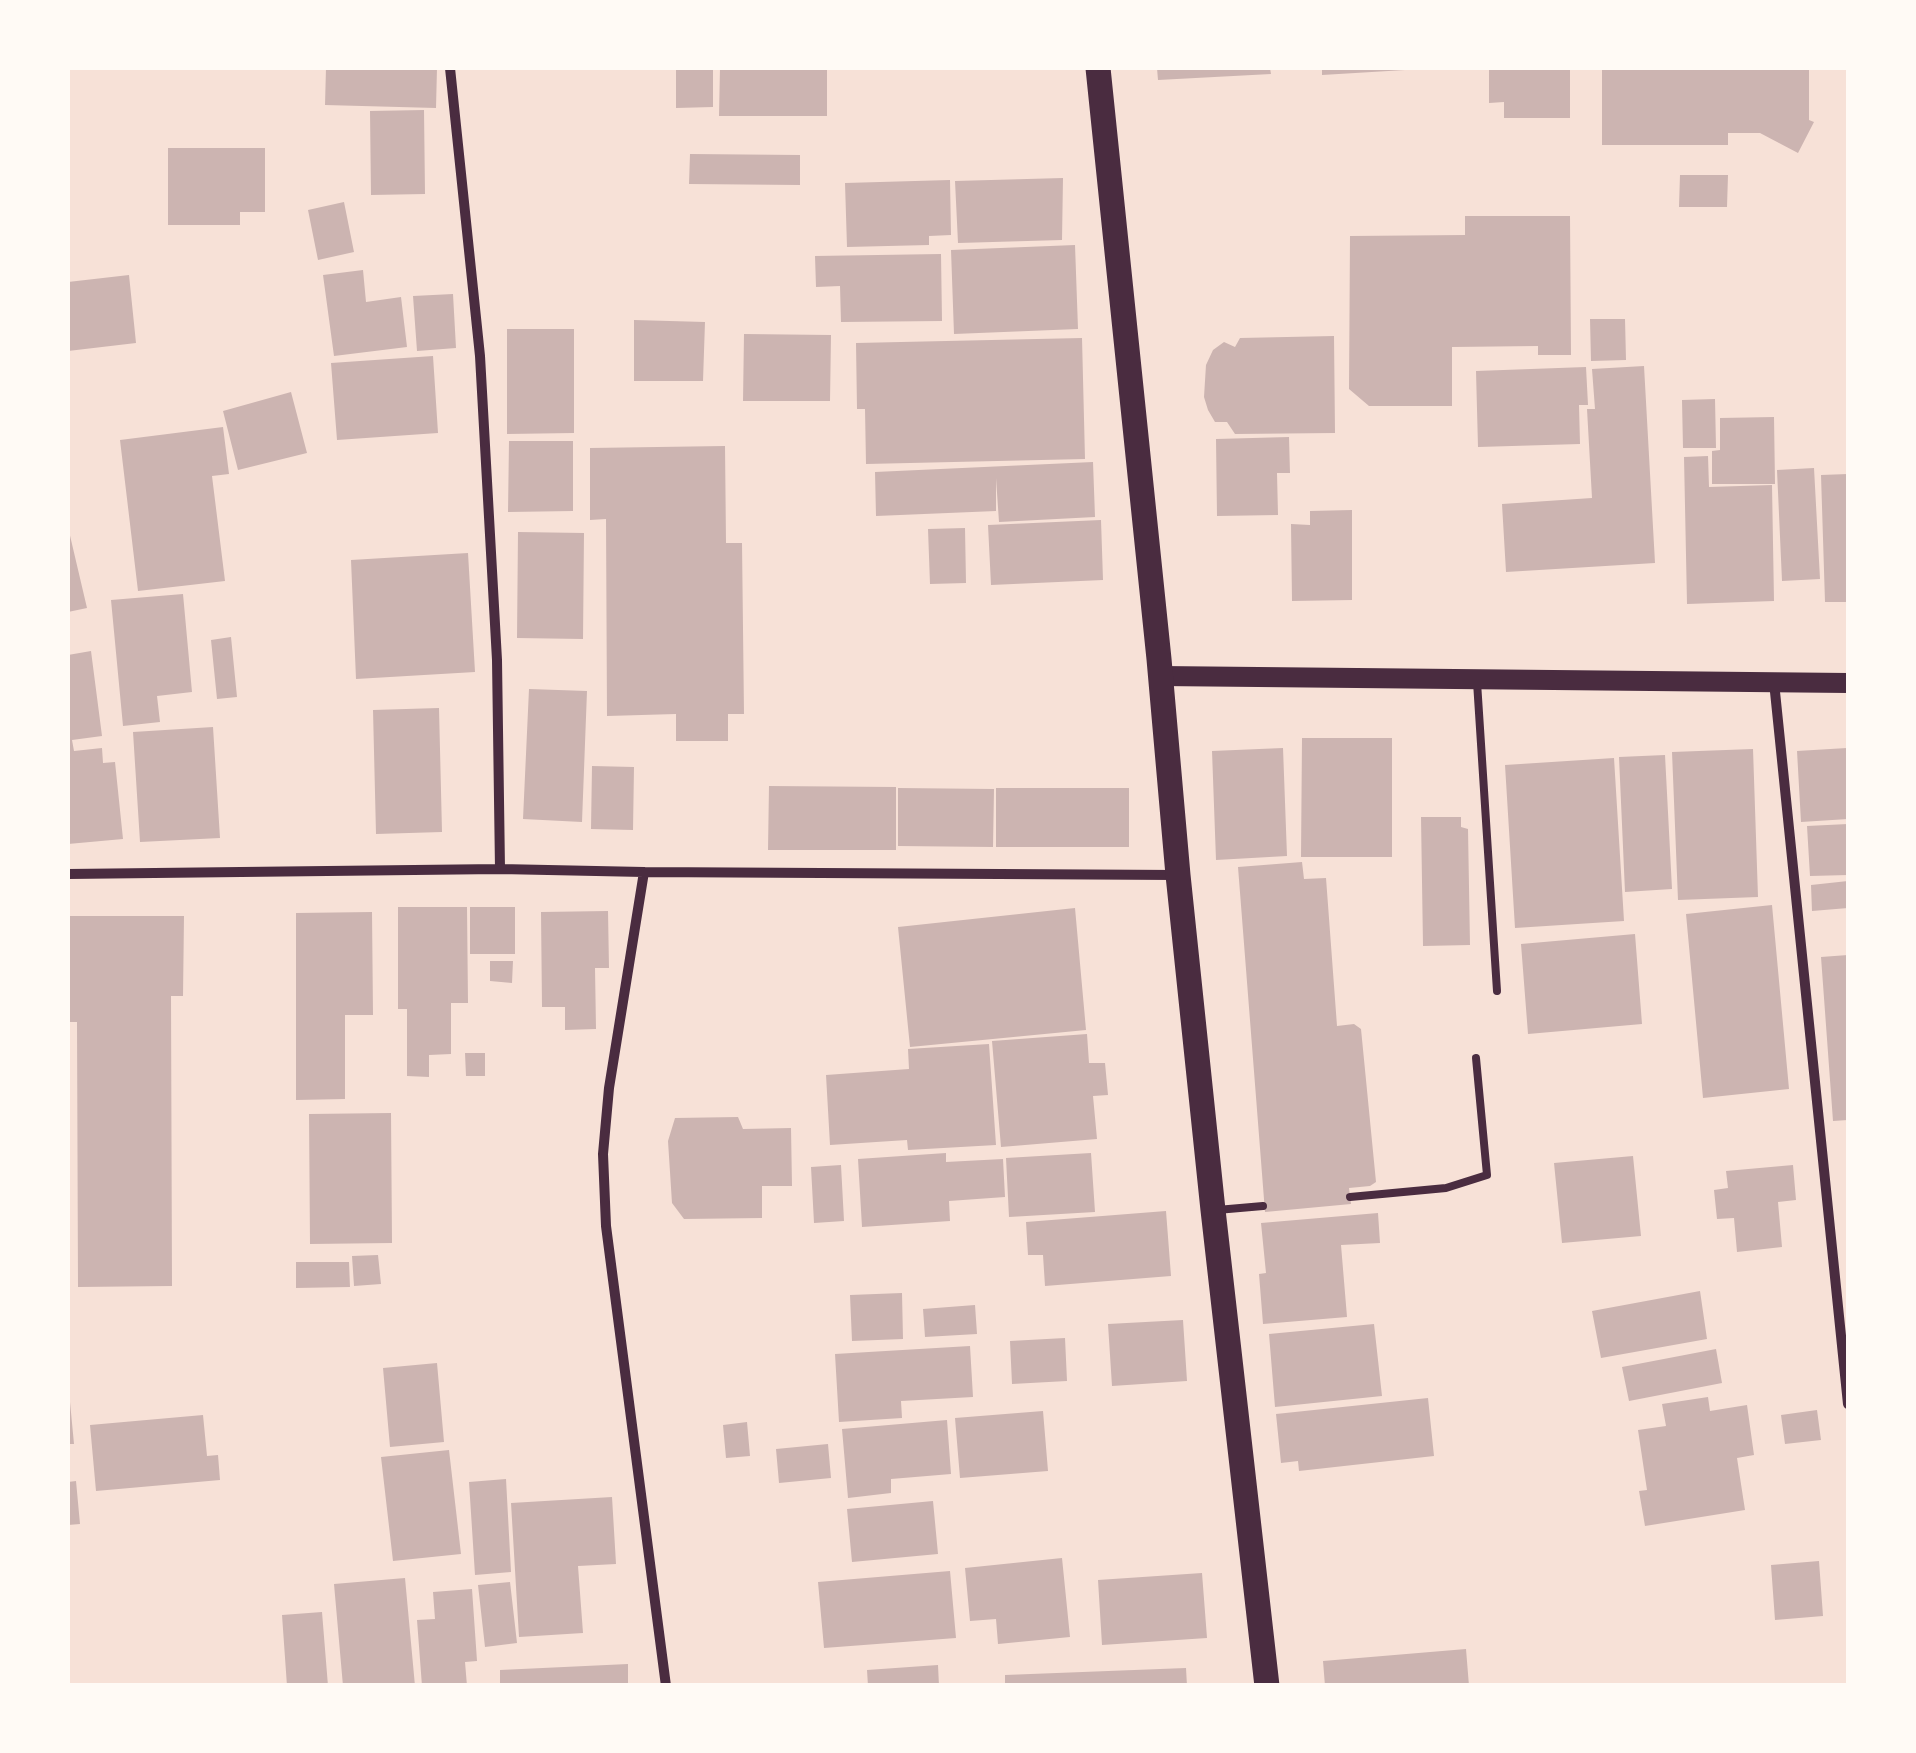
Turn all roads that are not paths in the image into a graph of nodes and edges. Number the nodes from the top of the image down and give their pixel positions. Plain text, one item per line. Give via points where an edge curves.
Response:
1 (450, 68) edge
2 (1098, 68) edge
3 (1160, 676) junction
4 (1477, 679) junction
5 (1774, 682) junction
6 (1848, 683) edge
7 (500, 869) junction
8 (644, 872) junction
9 (68, 874) edge
10 (1178, 875) junction
11 (1497, 992) dead end
12 (1476, 1058) dead end
13 (1350, 1198) dead end
14 (1263, 1206) dead end
15 (1213, 1210) junction
16 (1848, 1404) edge
17 (666, 1686) edge
18 (1266, 1686) edge

1 - 7 street via 480,356
2 - 3 main road
3 - 4 main road
3 - 10 main road
4 - 5 main road
4 - 11 lane
5 - 6 main road
5 - 16 street
7 - 8 street
7 - 9 street
8 - 10 street
8 - 17 street via 603,1154 606,1226
10 - 15 main road
12 - 13 lane via 1487,1175 1446,1188
14 - 15 lane
15 - 18 main road

